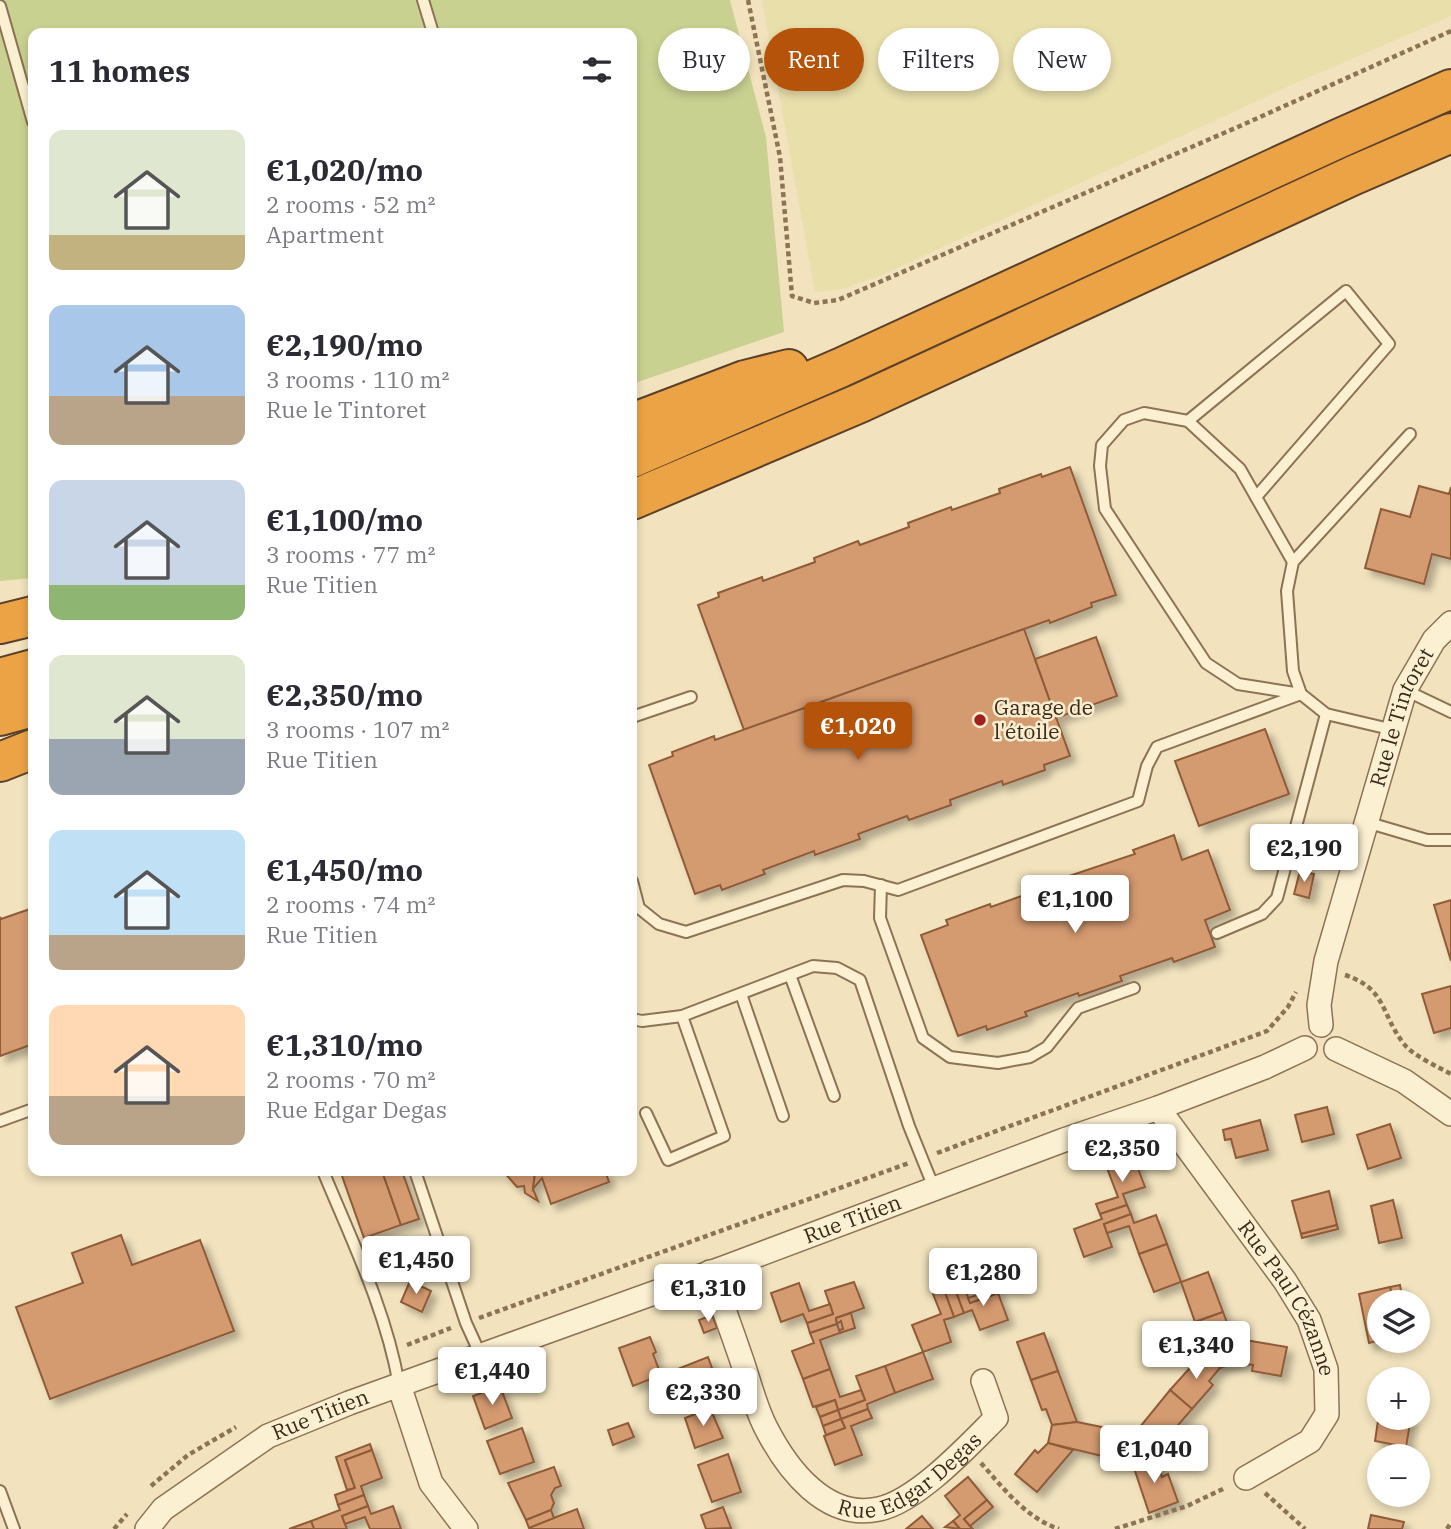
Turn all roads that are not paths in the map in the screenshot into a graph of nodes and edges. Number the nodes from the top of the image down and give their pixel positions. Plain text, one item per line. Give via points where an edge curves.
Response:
1 (423, 0) edge
2 (0, 6) edge
3 (431, 28) edge
4 (1451, 89) edge
5 (28, 104) edge
6 (1451, 133) edge
7 (883, 347) junction
8 (637, 421) edge
9 (1188, 421) junction
10 (1410, 434) dead end
11 (637, 456) edge
12 (1256, 497) junction
13 (637, 498) edge
14 (1293, 562) junction
15 (28, 617) edge
16 (1451, 623) edge
17 (0, 624) edge
18 (28, 670) edge
19 (0, 678) edge
20 (1405, 690) junction
21 (1301, 694) junction
22 (691, 697) dead end
23 (28, 708) edge
24 (1451, 712) edge
25 (1326, 714) junction
26 (637, 715) edge
27 (0, 716) edge
28 (1394, 730) junction
29 (28, 751) edge
30 (0, 762) edge
31 (1366, 822) junction
32 (1451, 840) edge
33 (881, 886) junction
34 (637, 900) edge
35 (1216, 933) dead end
36 (790, 975) junction
37 (1134, 988) dead end
38 (741, 994) junction
39 (682, 1016) junction
40 (637, 1020) edge
41 (1321, 1024) junction
42 (1305, 1048) junction
43 (1336, 1049) junction
44 (834, 1096) dead end
45 (1158, 1108) junction
46 (28, 1111) edge
47 (646, 1113) dead end
48 (1451, 1114) edge
49 (783, 1116) dead end
50 (0, 1121) edge
51 (325, 1176) edge
52 (417, 1176) edge
53 (934, 1188) junction
54 (710, 1272) junction
55 (481, 1356) junction
56 (983, 1381) dead end
57 (399, 1385) junction
58 (1246, 1478) road end
59 (1, 1499) edge
60 (14, 1529) edge
61 (146, 1529) edge
62 (466, 1529) edge

1 - 3 lane
2 - 5 lane
4 - 7 highway
6 - 13 highway via 860,402
7 - 8 highway via 745,380
7 - 11 highway
9 - 12 lane via 1240,469
9 - 12 lane via 1346,291 1389,344
9 - 21 lane via 1144,413 1124,420 1102,445 1105,509 1206,663 1238,684
10 - 14 lane
12 - 14 lane
14 - 21 lane via 1287,591 1293,671
15 - 17 highway
16 - 20 street, Rue le Tintoret via 1434,640
18 - 19 highway
20 - 24 lane
20 - 28 street, Rue le Tintoret
21 - 25 lane
21 - 33 lane via 1157,747 1138,801 898,890
22 - 26 lane
23 - 27 highway
25 - 28 lane
25 - 35 lane via 1277,898 1262,914
28 - 31 street, Rue le Tintoret
29 - 30 highway
31 - 32 lane via 1427,840
31 - 41 street, Rue le Tintoret via 1324,968 1318,1014
33 - 34 lane via 843,880 686,932 659,924 639,908
33 - 37 lane via 880,918 923,1038 950,1058 998,1063 1030,1057 1047,1046 1078,1008
36 - 38 lane
36 - 44 lane
36 - 53 lane via 813,966 837,968 860,980
38 - 39 lane
38 - 49 lane
39 - 40 lane
39 - 47 lane via 724,1136 668,1160
41 - 42 street via 1307,1032
41 - 43 street via 1335,1032
42 - 43 street via 1321,1058
42 - 45 street, Rue Titien
43 - 48 street via 1404,1081
45 - 53 street, Rue Titien
45 - 58 street, Rue Paul Cézanne via 1285,1281 1309,1320 1325,1369 1327,1413 1310,1441
46 - 50 lane
51 - 57 lane via 377,1302
52 - 55 lane
53 - 54 street, Rue Titien
54 - 55 street, Rue Titien
54 - 56 street, Rue Edgar Degas via 765,1427 789,1466 834,1505 856,1511 880,1509 915,1492 996,1418
55 - 57 street, Rue Titien
57 - 61 street, Rue Titien via 268,1436 163,1509
57 - 62 street via 431,1483
59 - 60 lane

